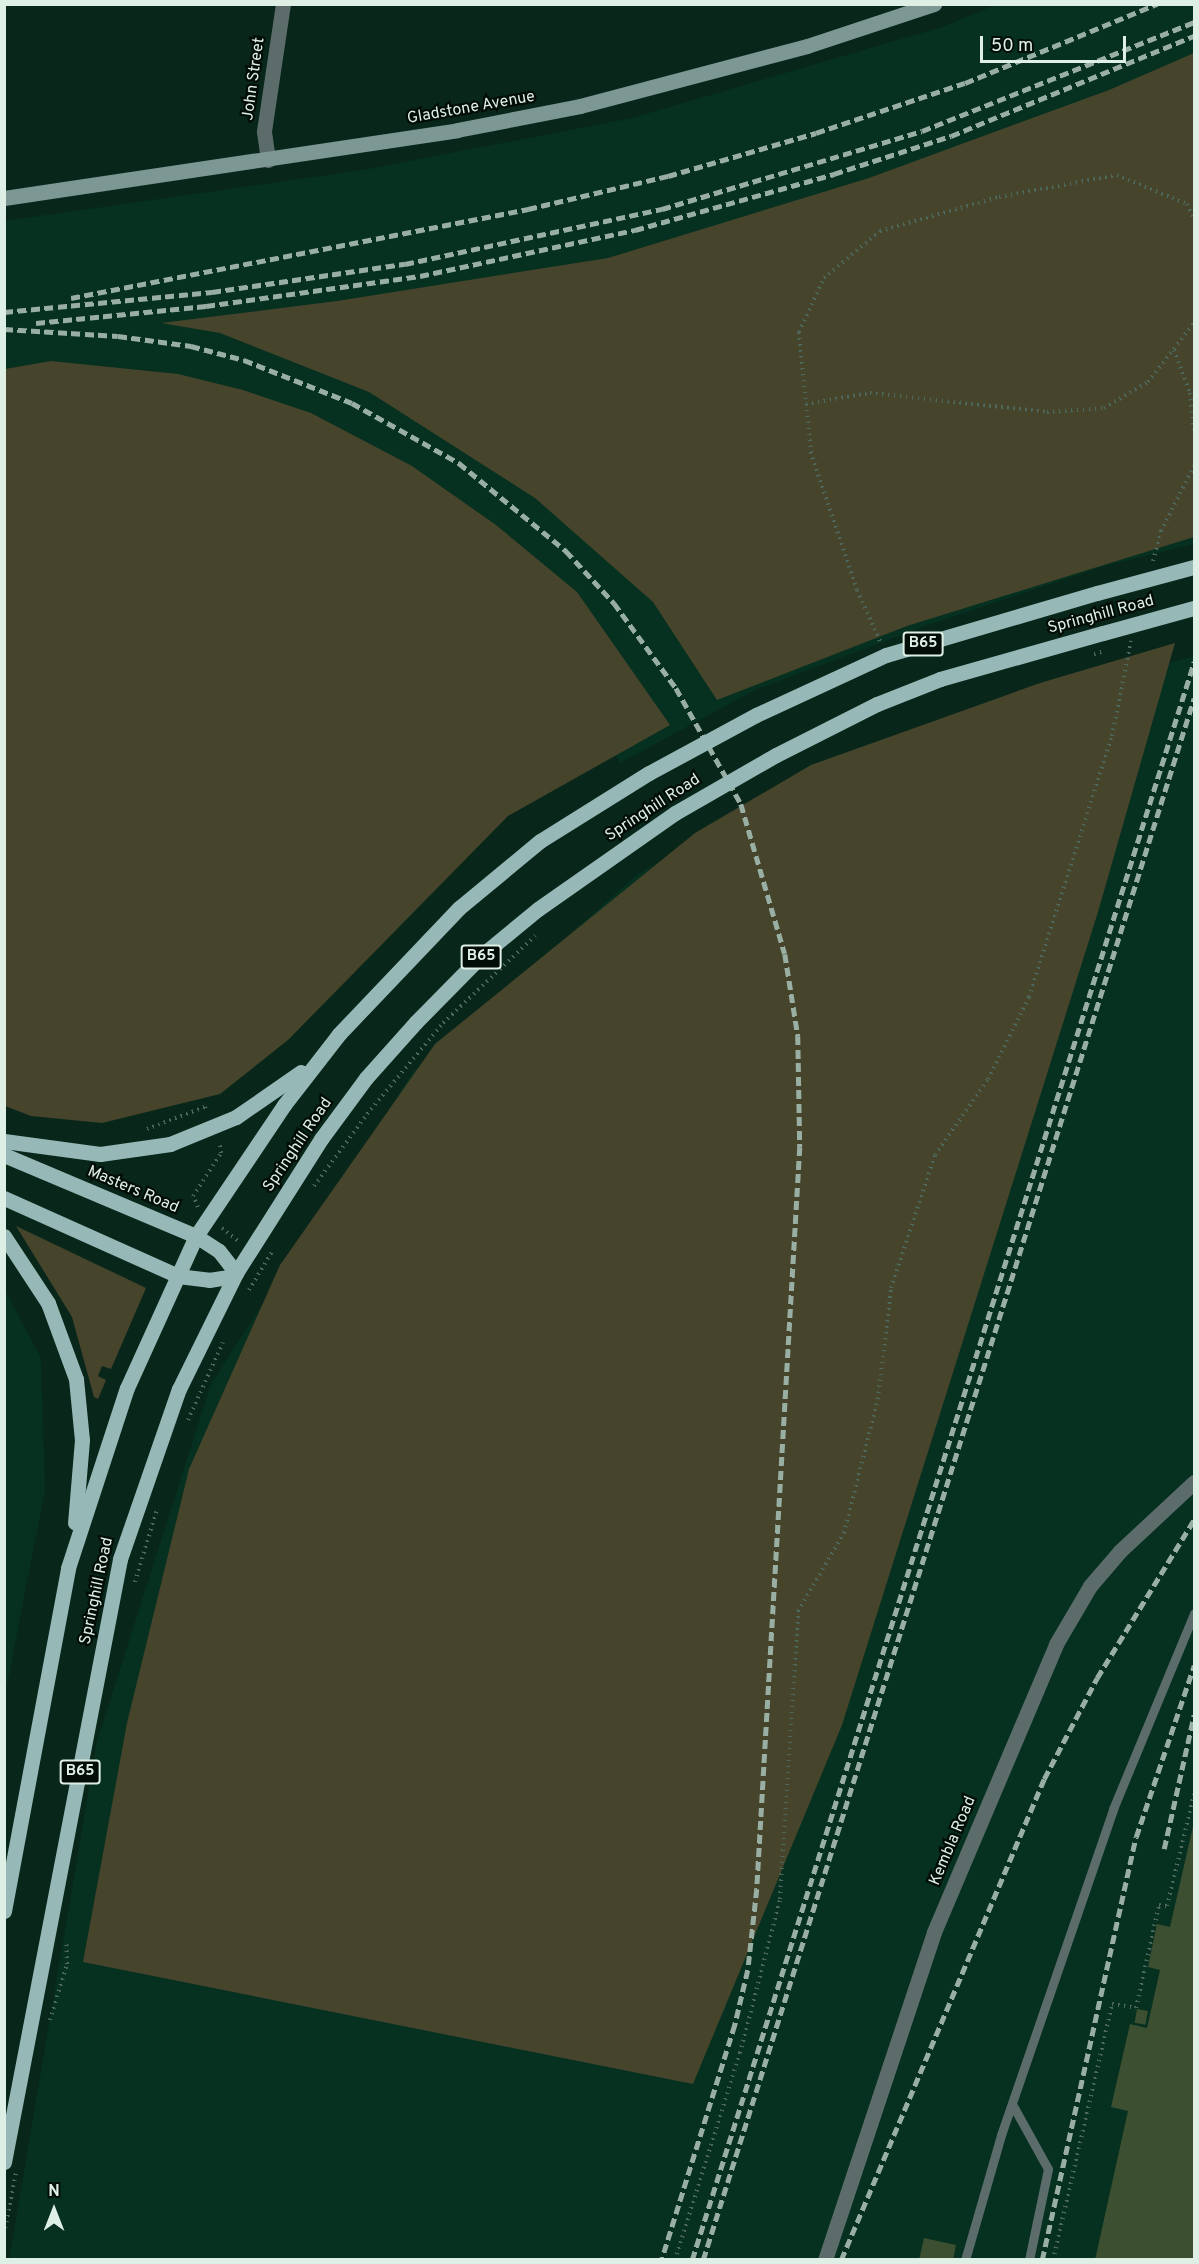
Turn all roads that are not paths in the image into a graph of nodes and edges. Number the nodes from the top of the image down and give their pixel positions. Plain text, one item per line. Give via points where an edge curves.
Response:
1 (283, 4) edge
2 (934, 4) edge
3 (268, 160) junction
4 (4, 198) edge
5 (1194, 567) edge
6 (1194, 608) edge
7 (339, 1034) junction
8 (4, 1141) edge
9 (4, 1155) edge
10 (4, 1198) edge
11 (4, 1236) edge
12 (196, 1236) junction
13 (235, 1274) junction
14 (178, 1276) junction
15 (1194, 1482) edge
16 (68, 1568) junction
17 (1194, 1613) edge
18 (4, 1911) edge
19 (1012, 2104) junction
20 (11, 2164) edge
21 (825, 2259) edge
22 (965, 2259) edge
23 (1029, 2259) edge

1 - 3 street, John Street via 264,131
2 - 3 main road, Gladstone Avenue via 807,46 580,106
3 - 4 main road, Gladstone Avenue
5 - 7 main road, Springhill Road / B65, bridge via 886,655 756,715 648,773 540,841 459,908
6 - 13 main road, Springhill Road / B65, bridge via 940,679 877,704 776,755 675,813 538,909 482,955 416,1022 343,1108
7 - 8 main road via 288,1083 261,1102 214,1128 170,1144 100,1154
7 - 12 main road, Springhill Road / B65 via 284,1104
9 - 12 main road, Masters Road
10 - 14 main road
11 - 16 main road via 48,1303 76,1378 82,1459
12 - 13 main road, Masters Road via 219,1251
12 - 14 main road, Springhill Road / B65
13 - 14 main road via 209,1280
13 - 20 main road, Springhill Road / B65 via 179,1389 120,1559
14 - 16 main road, Springhill Road / B65 via 128,1388
15 - 21 street, Kembla Road via 1120,1551 1090,1586 1056,1644 930,1943
16 - 18 main road, Springhill Road / B65
17 - 19 lane via 1113,1809
19 - 22 lane
19 - 23 lane via 1048,2169

